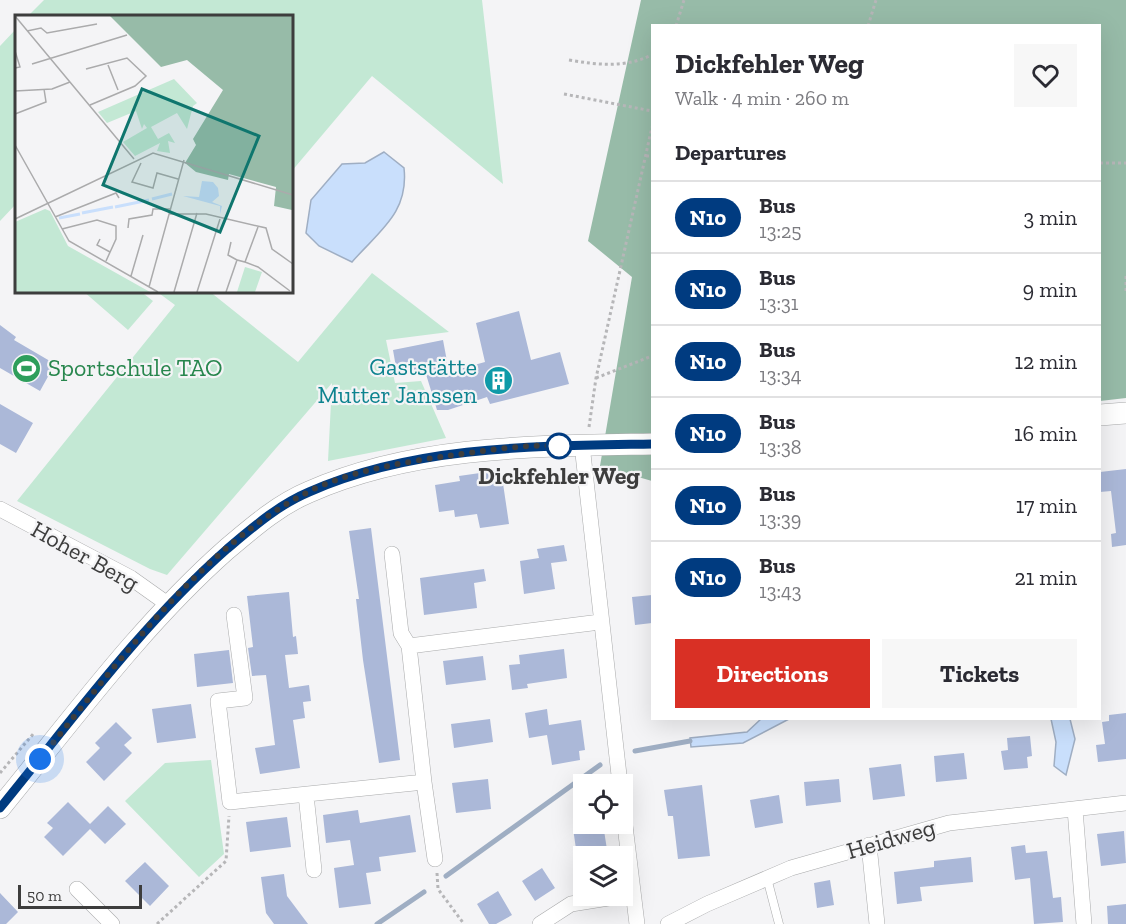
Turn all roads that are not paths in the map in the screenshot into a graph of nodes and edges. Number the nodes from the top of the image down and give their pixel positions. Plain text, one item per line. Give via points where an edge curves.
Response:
1 (1126, 413) edge
2 (1101, 415) edge
3 (580, 436) junction
4 (651, 444) edge
5 (0, 509) edge
6 (392, 554) dead end
7 (169, 605) junction
8 (234, 615) dead end
9 (600, 622) junction
10 (409, 646) junction
11 (619, 774) edge
12 (424, 782) junction
13 (306, 795) junction
14 (1126, 803) edge
15 (0, 808) edge
16 (1075, 809) junction
17 (869, 845) junction
18 (435, 859) road end
19 (314, 870) dead end
20 (767, 878) junction
21 (77, 889) dead end
22 (573, 903) edge
23 (630, 906) edge
24 (112, 924) edge
25 (540, 924) edge
26 (637, 924) edge
27 (668, 924) edge
28 (779, 924) edge
29 (877, 924) edge
30 (1084, 924) edge

1 - 2 street
3 - 4 street
3 - 7 street via 390,465 308,492 260,521
3 - 9 street
5 - 7 street, Hoher Berg via 131,578
6 - 10 street via 401,633
7 - 15 street
8 - 13 street via 245,698 218,700 230,802
9 - 10 street
9 - 11 street
10 - 12 street
12 - 13 street
12 - 18 street
13 - 19 street
14 - 16 street, Heidweg
16 - 17 street, Heidweg via 948,823
16 - 30 street
17 - 20 street, Heidweg
17 - 29 street
20 - 27 street, Heidweg
20 - 28 lane
21 - 24 street
22 - 25 street
23 - 26 street

